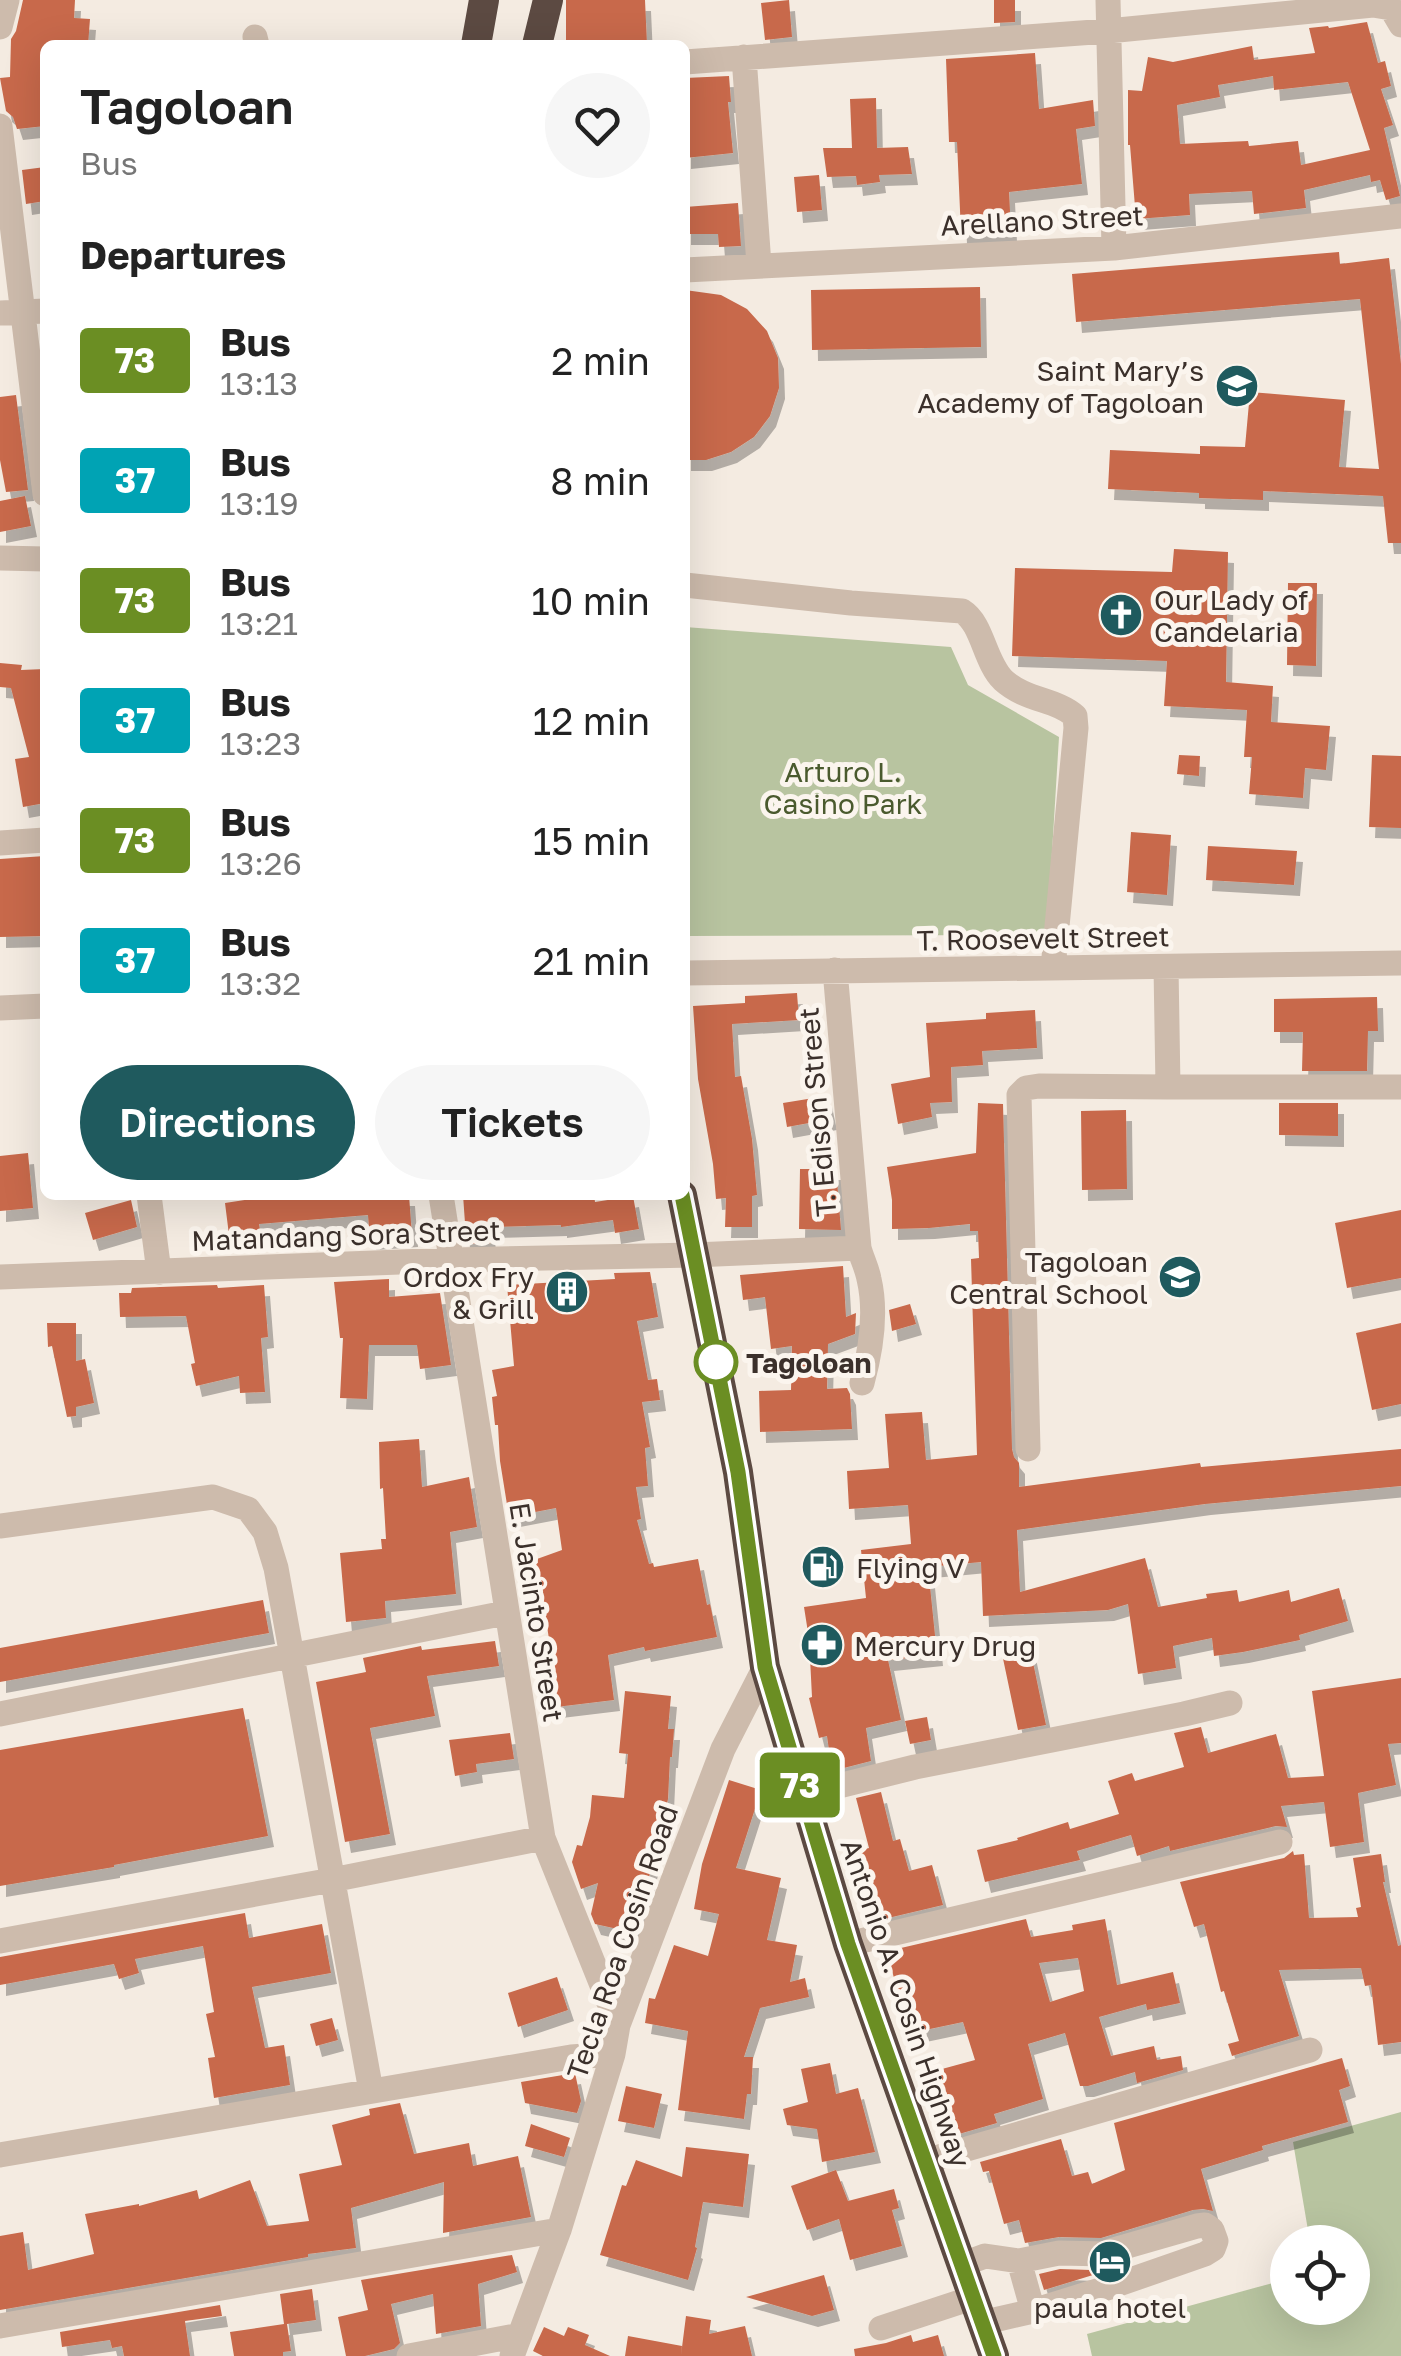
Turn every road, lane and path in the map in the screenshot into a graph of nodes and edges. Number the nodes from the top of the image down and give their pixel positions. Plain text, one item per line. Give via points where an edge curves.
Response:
1 (6, 0) edge
2 (484, 0) edge
3 (548, 0) edge
4 (1108, 0) edge
5 (1396, 17) edge
6 (0, 28) edge
7 (1108, 31) junction
8 (477, 40) edge
9 (538, 40) edge
10 (744, 57) junction
11 (690, 62) edge
12 (0, 126) edge
13 (1401, 216) edge
14 (1114, 248) junction
15 (759, 265) junction
16 (690, 270) edge
17 (22, 312) edge
18 (40, 454) edge
19 (0, 558) edge
20 (40, 559) edge
21 (690, 586) edge
22 (40, 840) edge
23 (0, 842) edge
24 (1401, 963) edge
25 (1166, 967) junction
26 (1053, 968) junction
27 (835, 970) junction
28 (690, 973) edge
29 (40, 1006) edge
30 (0, 1008) edge
31 (1168, 1087) junction
32 (1401, 1087) edge
33 (150, 1200) edge
34 (442, 1200) edge
35 (683, 1200) edge
36 (859, 1248) junction
37 (694, 1255) junction
38 (453, 1260) junction
39 (159, 1272) junction
40 (0, 1277) edge
41 (862, 1383) dead end
42 (1028, 1449) dead end
43 (0, 1526) edge
44 (506, 1612) junction
45 (292, 1654) junction
46 (765, 1667) junction
47 (1230, 1703) dead end
48 (0, 1714) edge
49 (802, 1794) junction
50 (543, 1838) junction
51 (1280, 1842) dead end
52 (332, 1880) junction
53 (0, 1941) edge
54 (848, 1944) junction
55 (618, 2026) junction
56 (1310, 2050) dead end
57 (613, 2054) junction
58 (371, 2091) junction
59 (0, 2155) edge
60 (924, 2162) junction
61 (559, 2230) junction
62 (1107, 2254) junction
63 (1018, 2261) junction
64 (961, 2265) junction
65 (1113, 2286) junction
66 (977, 2311) junction
67 (1033, 2311) junction
68 (0, 2326) edge
69 (882, 2328) dead end
70 (516, 2346) edge
71 (409, 2356) edge
72 (994, 2356) edge

1 - 6 street
2 - 8 highway
3 - 9 highway
4 - 7 street
5 - 7 street via 1372,5
7 - 10 street
7 - 14 street
10 - 11 street
10 - 15 street
12 - 17 street
13 - 14 street, Arellano Street
14 - 15 street, Arellano Street
15 - 16 street, Arellano Street
17 - 18 street
19 - 20 street
21 - 26 street via 962,611 972,617 999,676 1017,692 1067,708 1076,728
22 - 23 street
24 - 25 street, T. Roosevelt Street
25 - 26 street, T. Roosevelt Street
25 - 31 street
26 - 27 street, T. Roosevelt Street
27 - 28 street, T. Roosevelt Street
27 - 36 street, T. Edison Street
29 - 30 street
31 - 32 street
31 - 42 street via 1040,1086 1019,1096
33 - 39 street
34 - 38 street, E. Jacinto Street
35 - 37 highway, Antonio A. Cosin Highway
36 - 37 street, Matandang Sora Street
36 - 41 street, T. Edison Street via 872,1294 871,1350
37 - 38 street, Matandang Sora Street
37 - 46 highway, Antonio A. Cosin Highway via 738,1472
38 - 39 street, Matandang Sora Street
38 - 44 street, E. Jacinto Street
39 - 40 street, Matandang Sora Street
43 - 45 street via 214,1498 248,1509 271,1550
44 - 45 street
44 - 50 street, E. Jacinto Street
45 - 48 street
45 - 52 street
46 - 49 highway, Antonio A. Cosin Highway
46 - 55 street, Tecla Roa Cosin Road via 723,1749
47 - 49 street
49 - 54 highway, Antonio A. Cosin Highway
50 - 52 street
50 - 55 street, E. Jacinto Street
51 - 54 street
52 - 53 street
52 - 58 street
54 - 60 highway, Antonio A. Cosin Highway
55 - 57 street, Tecla Roa Cosin Road
56 - 60 street
57 - 58 street
57 - 61 street, Tecla Roa Cosin Road
58 - 59 street
60 - 64 highway, Antonio A. Cosin Highway
61 - 68 street
61 - 70 street, Tecla Roa Cosin Road
62 - 63 street
62 - 65 street
62 - 65 street via 1205,2225 1216,2241 1206,2254
63 - 64 street via 986,2256
63 - 67 street
64 - 66 highway, Antonio A. Cosin Highway
65 - 67 street
66 - 67 street
66 - 69 street
66 - 72 highway, Antonio A. Cosin Highway
70 - 71 street

